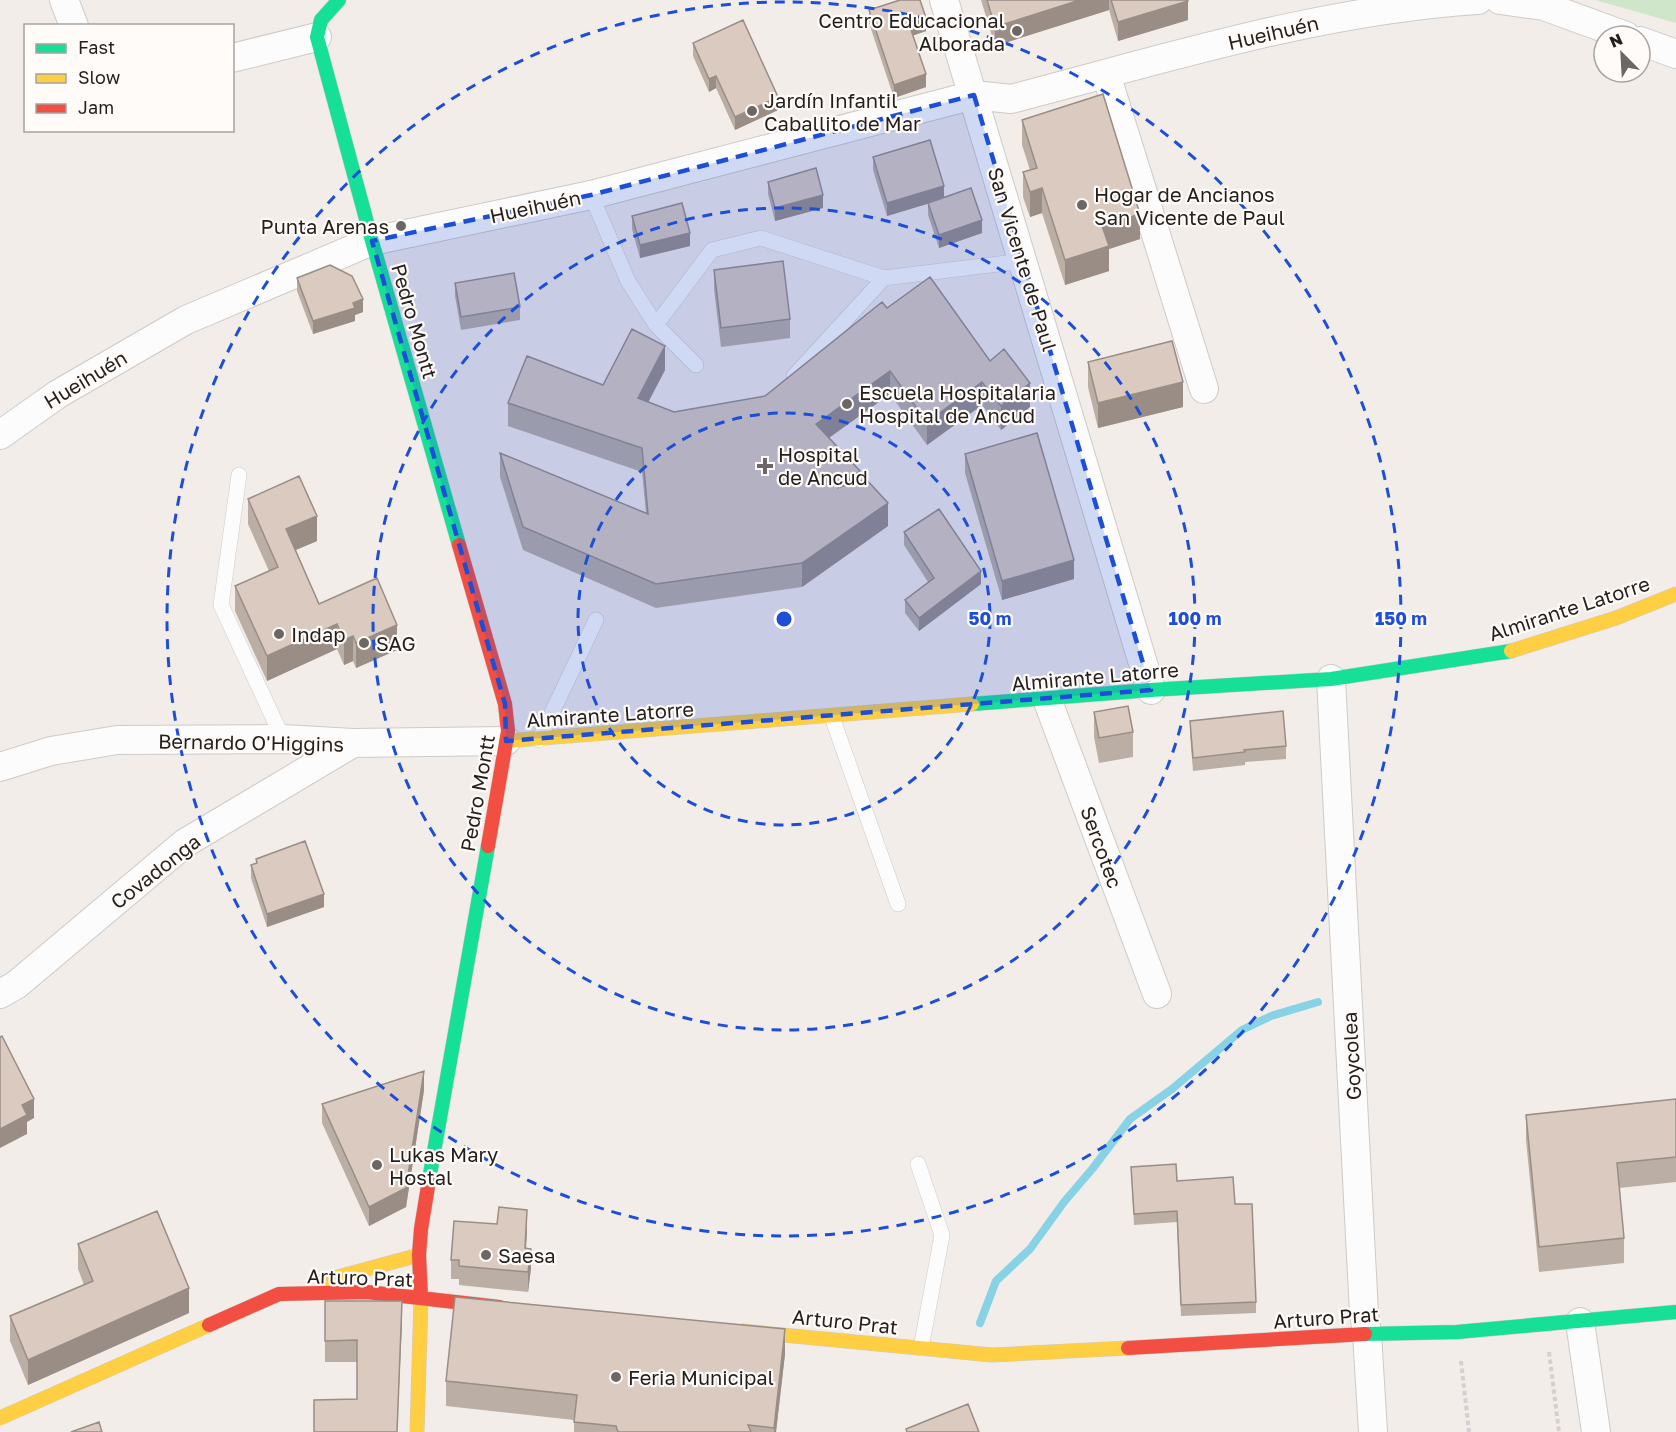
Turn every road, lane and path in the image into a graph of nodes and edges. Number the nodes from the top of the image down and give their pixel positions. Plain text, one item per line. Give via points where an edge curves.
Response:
1 (64, 0) edge
2 (339, 0) edge
3 (944, 0) edge
4 (1478, 0) edge
5 (1500, 0) edge
6 (1543, 3) edge
7 (73, 24) edge
8 (1596, 24) edge
9 (317, 37) junction
10 (1652, 45) edge
11 (1676, 54) edge
12 (234, 58) edge
13 (1106, 74) junction
14 (974, 95) junction
15 (591, 195) junction
16 (372, 241) junction
17 (1023, 261) junction
18 (884, 278) junction
19 (656, 325) junction
20 (696, 365) dead end
21 (794, 376) edge
22 (1204, 389) dead end
23 (0, 435) edge
24 (239, 475) dead end
25 (1676, 594) edge
26 (596, 620) dead end
27 (1331, 679) junction
28 (1151, 690) junction
29 (1047, 699) junction
30 (832, 717) junction
31 (283, 739) junction
32 (539, 740) junction
33 (506, 741) junction
34 (352, 743) junction
35 (0, 767) edge
36 (898, 904) dead end
37 (0, 994) edge
38 (1157, 994) dead end
39 (918, 1164) dead end
40 (419, 1255) junction
41 (279, 1294) junction
42 (421, 1299) junction
43 (511, 1309) edge
44 (1676, 1312) edge
45 (1580, 1322) junction
46 (1545, 1325) junction
47 (734, 1330) edge
48 (1457, 1332) junction
49 (1367, 1334) junction
50 (921, 1348) junction
51 (0, 1418) edge
52 (417, 1432) edge
53 (1373, 1432) edge
54 (1468, 1432) edge
55 (1559, 1432) edge
56 (1596, 1432) edge

1 - 7 street
2 - 9 main road via 321,17
3 - 14 street, San Vicente de Paul
4 - 13 street, Hueihuén via 1425,3 1340,16
5 - 6 street
6 - 8 street
9 - 12 street
9 - 16 main road, Pedro Montt
10 - 11 street
13 - 14 street, Hueihuén via 1011,99
13 - 22 street
14 - 15 street, Hueihuén
14 - 17 street, San Vicente de Paul
15 - 16 street, Hueihuén
15 - 19 lane via 628,281
16 - 23 street, Hueihuén via 186,320 58,394
16 - 33 main road, Pedro Montt via 505,704
17 - 18 lane
17 - 28 street, San Vicente de Paul
18 - 19 lane via 761,238 712,250
18 - 21 lane
19 - 20 lane
24 - 31 lane via 221,605
25 - 27 main road, Almirante Latorre via 1616,618 1504,653
26 - 32 lane
27 - 28 main road, Almirante Latorre
27 - 49 street, Goycolea
28 - 29 main road, Almirante Latorre
29 - 30 main road, Almirante Latorre
29 - 38 street, Sercotec
30 - 32 main road, Almirante Latorre
30 - 36 lane
31 - 34 street, Bernardo O'Higgins
31 - 35 street, Bernardo O'Higgins via 117,740 51,751
32 - 33 main road, Almirante Latorre
33 - 34 street, Bernardo O'Higgins
33 - 40 main road, Pedro Montt
34 - 37 street, Covadonga via 185,843 16,985
39 - 50 lane via 942,1235
40 - 41 main road
40 - 42 main road, Pedro Montt
41 - 42 main road, Arturo Prat via 367,1292
41 - 51 main road, Arturo Prat
42 - 43 main road, Arturo Prat
42 - 52 main road, Pedro Montt
44 - 45 main road, Arturo Prat
45 - 46 main road, Arturo Prat
45 - 56 street
46 - 48 main road, Arturo Prat
46 - 55 path
47 - 50 main road, Arturo Prat
48 - 49 main road, Arturo Prat
48 - 54 path
49 - 50 main road, Arturo Prat via 993,1355
49 - 53 street, Goycolea

